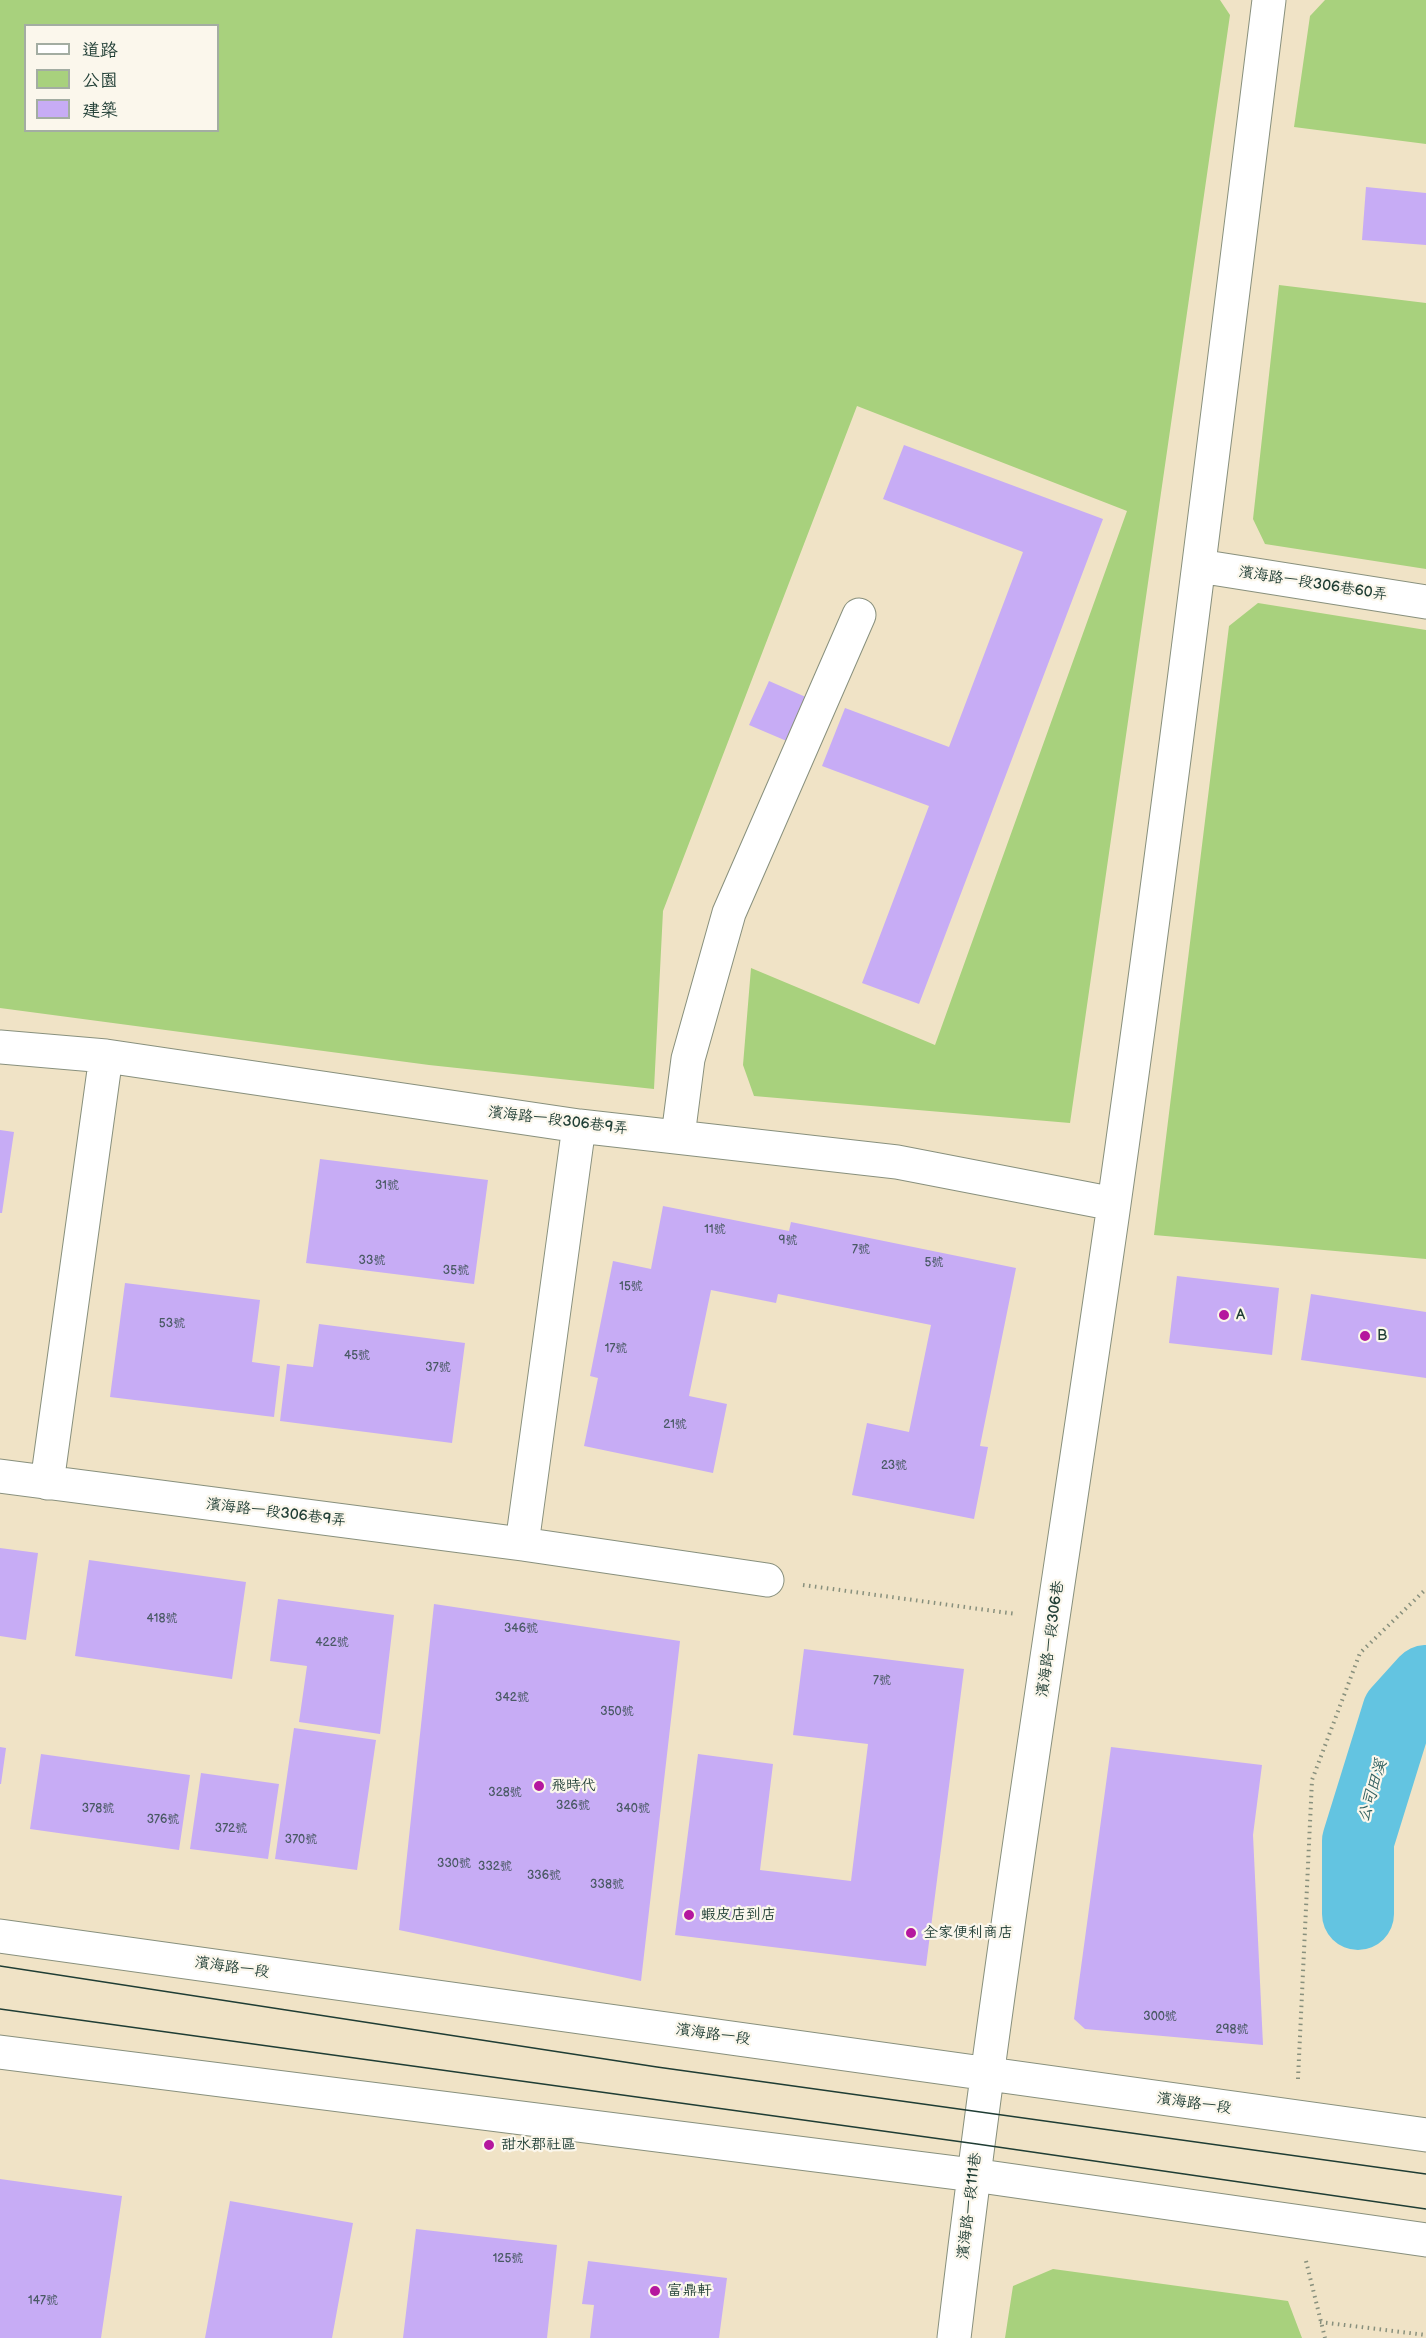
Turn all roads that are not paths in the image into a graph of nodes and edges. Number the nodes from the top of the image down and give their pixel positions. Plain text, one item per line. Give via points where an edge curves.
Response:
1 (1269, 0) edge
2 (1199, 566) junction
3 (1426, 602) edge
4 (859, 615) dead end
5 (0, 1047) edge
6 (105, 1056) junction
7 (579, 1126) junction
8 (678, 1136) junction
9 (1114, 1204) junction
10 (0, 1476) edge
11 (47, 1483) junction
12 (522, 1544) junction
13 (767, 1580) road end
14 (0, 1936) edge
15 (0, 2052) edge
16 (988, 2074) junction
17 (1426, 2135) edge
18 (973, 2175) junction
19 (1426, 2240) edge
20 (954, 2338) edge

1 - 2 street, 濱海路一段306巷
2 - 3 street, 濱海路一段306巷60弄
2 - 9 street, 濱海路一段306巷
4 - 8 street via 729,913 688,1059
5 - 6 street, 濱海路一段306巷9弄
6 - 7 street, 濱海路一段306巷9弄
6 - 11 street
7 - 8 street, 濱海路一段306巷9弄
7 - 12 street
8 - 9 street, 濱海路一段306巷9弄 via 897,1162
9 - 16 street, 濱海路一段306巷
10 - 11 street, 濱海路一段306巷9弄
11 - 12 street, 濱海路一段306巷9弄
12 - 13 street, 濱海路一段306巷9弄
14 - 16 street, 濱海路一段
15 - 18 street
16 - 17 street, 濱海路一段
16 - 18 street, 濱海路一段111巷
18 - 19 street
18 - 20 street, 濱海路一段111巷

